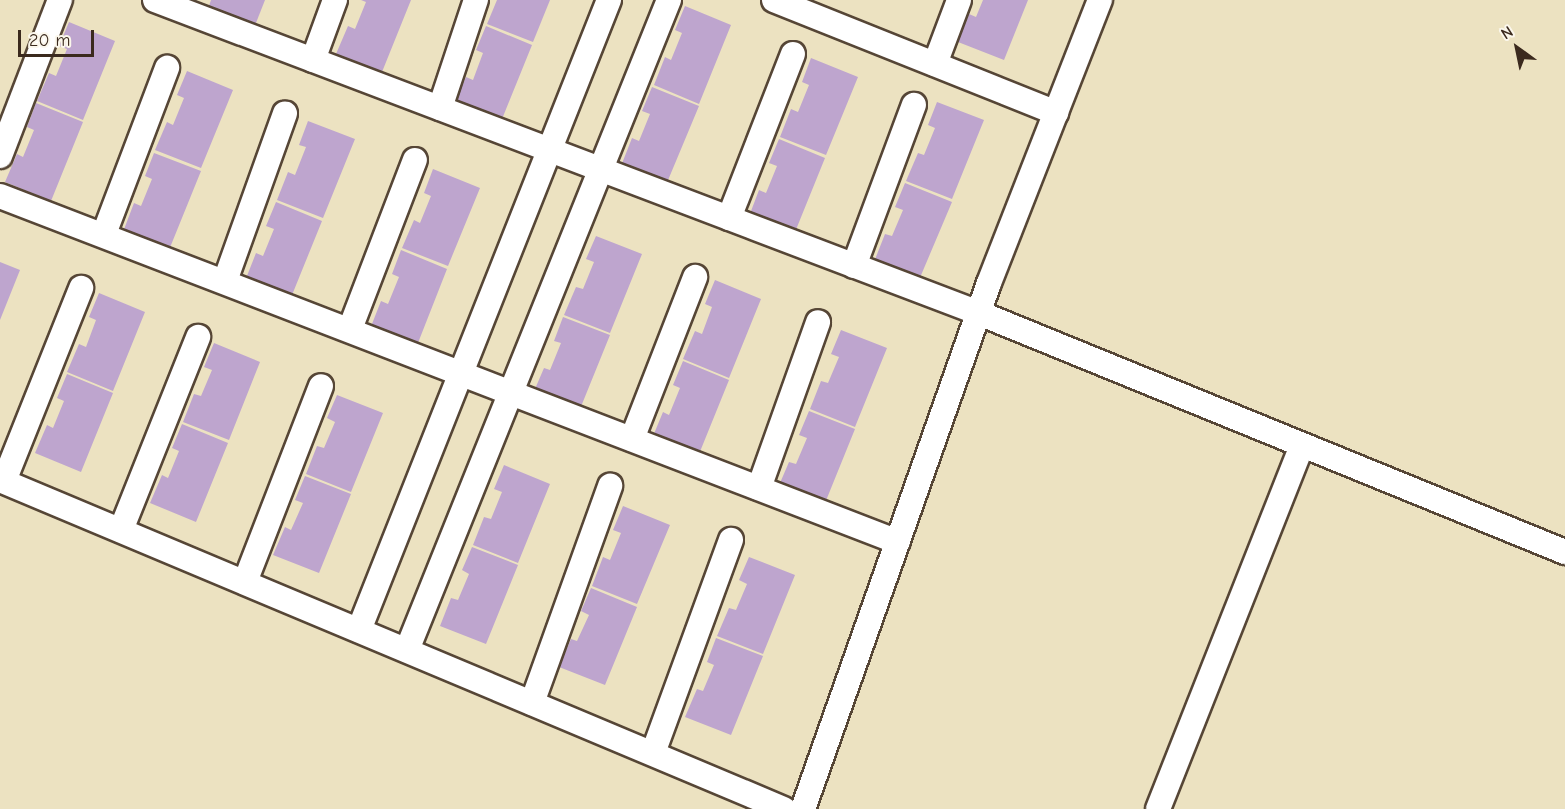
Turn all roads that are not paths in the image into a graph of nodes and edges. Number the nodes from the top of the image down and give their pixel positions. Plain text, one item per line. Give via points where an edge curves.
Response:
1 (60, 0) edge
2 (155, 0) edge
3 (335, 0) edge
4 (476, 0) edge
5 (609, 0) edge
6 (669, 0) edge
7 (774, 0) edge
8 (959, 0) edge
9 (1100, 0) edge
10 (191, 6) edge
11 (793, 54) dead end
12 (314, 60) junction
13 (935, 64) junction
14 (167, 68) dead end
15 (914, 105) dead end
16 (440, 108) junction
17 (285, 113) dead end
18 (1056, 113) junction
19 (549, 150) junction
20 (0, 156) edge
21 (415, 160) dead end
22 (601, 169) junction
23 (0, 196) edge
24 (729, 218) junction
25 (104, 234) junction
26 (854, 266) junction
27 (695, 277) dead end
28 (225, 281) junction
29 (81, 288) dead end
30 (979, 313) junction
31 (818, 322) dead end
32 (350, 329) junction
33 (198, 337) dead end
34 (461, 373) junction
35 (321, 386) dead end
36 (511, 392) junction
37 (632, 439) junction
38 (1302, 445) junction
39 (2, 481) edge
40 (610, 486) dead end
41 (759, 488) junction
42 (121, 530) junction
43 (731, 540) dead end
44 (898, 542) junction
45 (1565, 552) edge
46 (245, 582) junction
47 (359, 630) junction
48 (407, 650) junction
49 (532, 703) junction
50 (652, 753) junction
51 (784, 809) edge
52 (803, 809) edge
53 (1158, 809) edge

1 - 20 street
2 - 10 street
3 - 12 street
4 - 16 street
5 - 19 street
6 - 22 street
7 - 13 street
8 - 13 street
9 - 18 street
10 - 12 street
11 - 24 street
12 - 16 street
13 - 18 street
14 - 25 street
15 - 26 street
16 - 19 street
17 - 28 street
18 - 30 street
19 - 22 street
19 - 34 street
21 - 32 street
22 - 24 street
22 - 36 street
23 - 25 street
24 - 26 street
25 - 28 street
26 - 30 street
27 - 37 street
28 - 32 street
29 - 39 street
30 - 38 street
30 - 44 street
31 - 41 street
32 - 34 street
33 - 42 street
34 - 36 street
34 - 47 street
35 - 46 street
36 - 37 street
36 - 48 street
37 - 41 street
38 - 45 street
38 - 53 street
39 - 42 street
40 - 49 street
41 - 44 street
42 - 46 street
43 - 50 street
44 - 52 street
46 - 47 street
47 - 48 street
48 - 49 street
49 - 50 street
50 - 51 street

